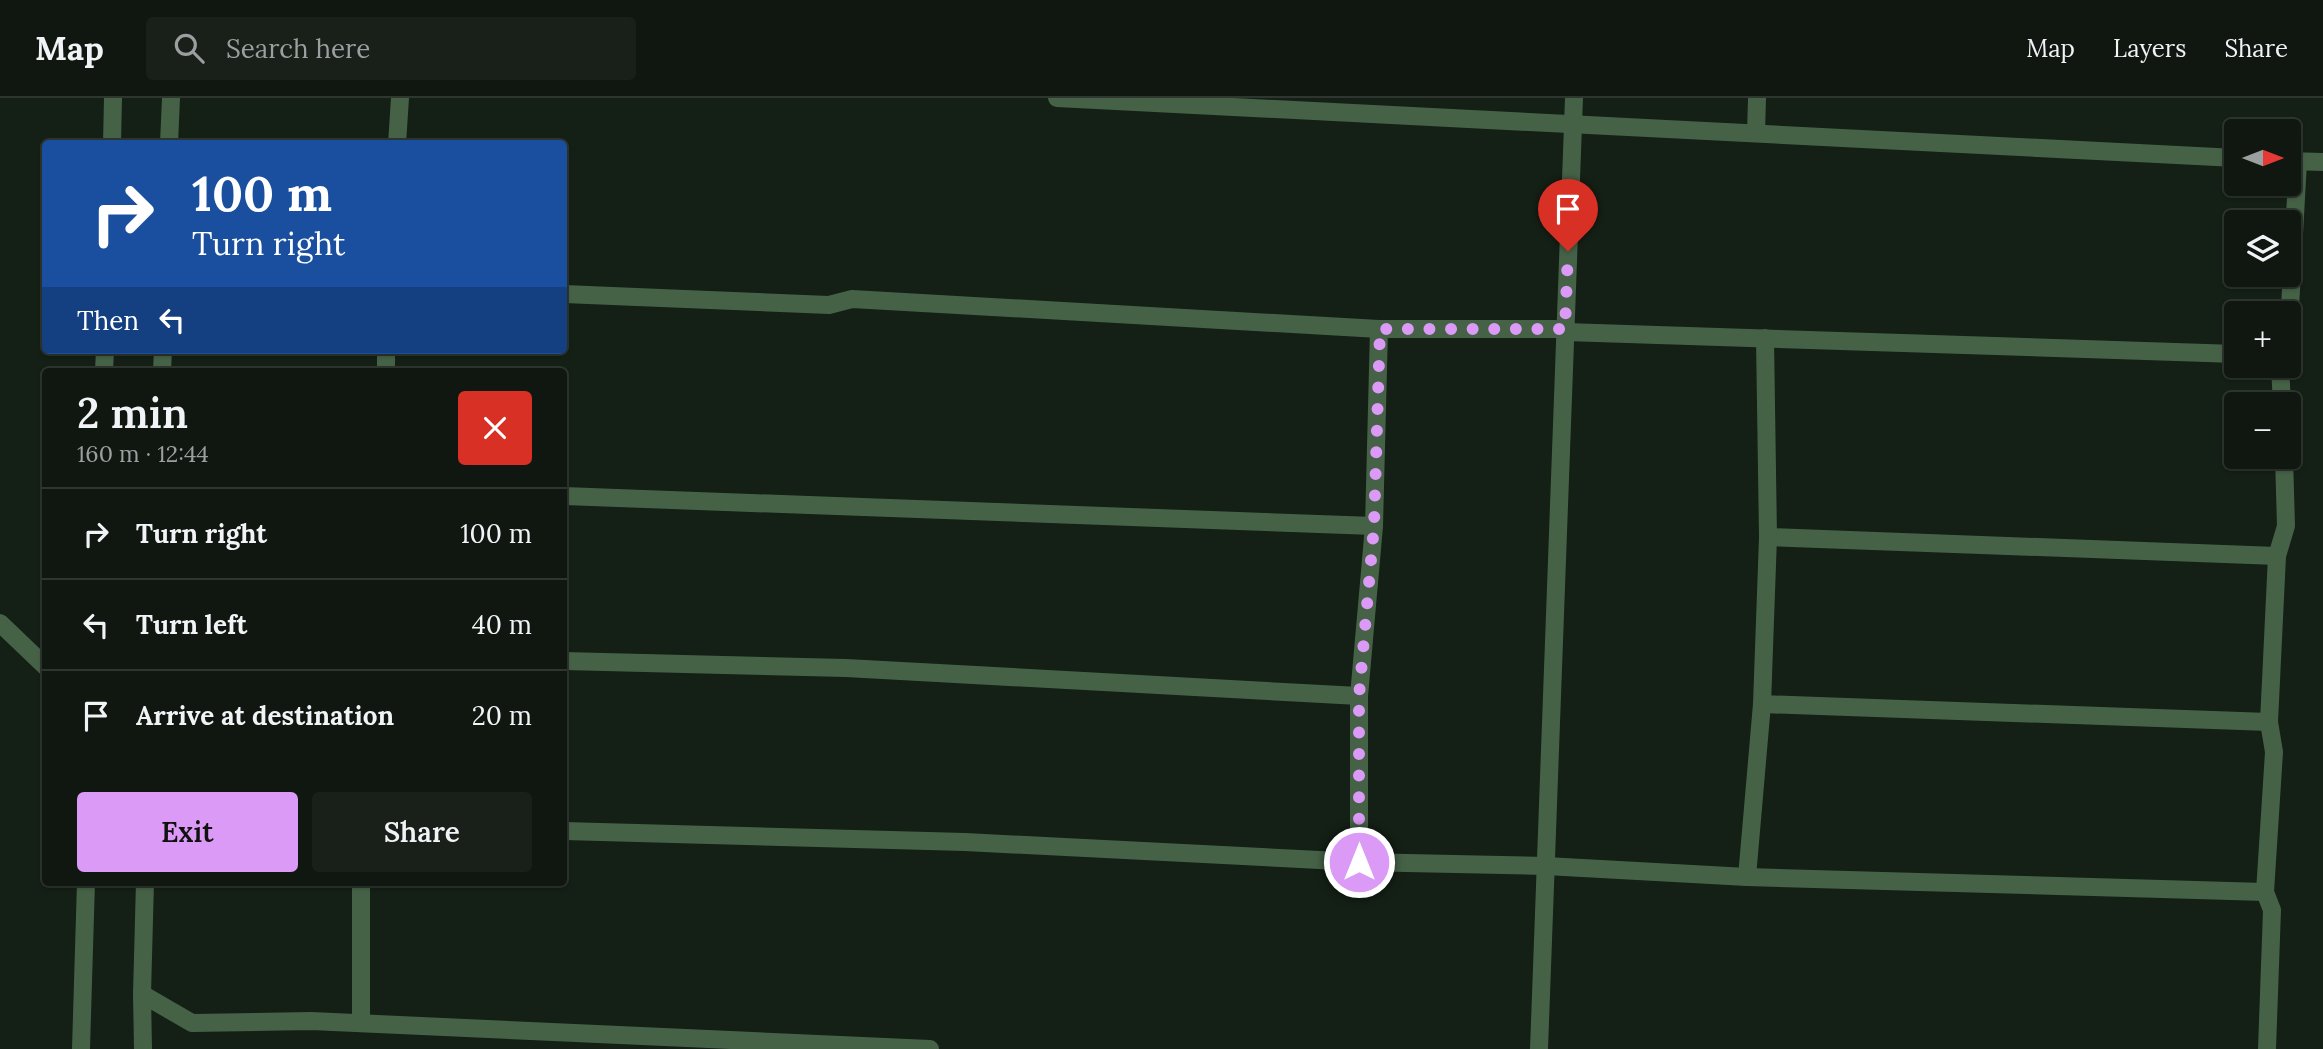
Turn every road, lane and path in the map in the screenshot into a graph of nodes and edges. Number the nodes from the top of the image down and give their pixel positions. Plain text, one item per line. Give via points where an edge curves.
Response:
1 (113, 98) edge
2 (171, 98) edge
3 (400, 98) edge
4 (1056, 98) edge
5 (1574, 98) edge
6 (1757, 98) edge
7 (1131, 100) edge
8 (1404, 106) edge
9 (1573, 123) junction
10 (1756, 133) junction
11 (112, 140) edge
12 (169, 140) edge
13 (397, 140) edge
14 (2224, 157) edge
15 (2301, 161) edge
16 (2323, 162) edge
17 (2293, 196) edge
18 (567, 294) edge
19 (2290, 301) edge
20 (1380, 329) junction
21 (1565, 329) junction
22 (1765, 338) junction
23 (2224, 354) edge
24 (2284, 469) edge
25 (567, 496) edge
26 (1374, 526) junction
27 (1768, 537) junction
28 (2277, 556) junction
29 (0, 623) edge
30 (567, 661) edge
31 (42, 663) edge
32 (1359, 696) junction
33 (1762, 705) junction
34 (2269, 722) junction
35 (567, 831) edge
36 (1359, 862) junction
37 (1546, 866) junction
38 (1747, 877) junction
39 (86, 886) edge
40 (145, 886) edge
41 (360, 886) edge
42 (2265, 892) junction
43 (142, 994) junction
44 (360, 1023) junction
45 (799, 1046) edge
46 (81, 1049) edge
47 (143, 1049) edge
48 (930, 1049) edge
49 (1539, 1049) edge
50 (2267, 1049) edge

1 - 11 street
2 - 12 street
3 - 13 street
4 - 7 street
5 - 9 street
6 - 10 street
7 - 8 street
8 - 9 street
9 - 10 street
9 - 21 street
10 - 14 street
15 - 16 street
17 - 19 street
18 - 20 street via 829,305 852,299
20 - 21 street
20 - 26 street
21 - 22 street
21 - 37 street
22 - 23 street
22 - 27 street
24 - 28 street via 2286,526
25 - 26 street
26 - 32 street
27 - 28 street
27 - 33 street
28 - 34 street
29 - 31 street
30 - 32 street via 846,668
32 - 36 street
33 - 34 street
33 - 38 street
34 - 42 street via 2274,752
35 - 36 street via 965,842
36 - 37 street
37 - 38 street
37 - 49 street
38 - 42 street
39 - 46 street
40 - 43 street
41 - 44 street
42 - 50 street via 2272,910
43 - 44 street via 192,1023
43 - 47 street
44 - 45 street
45 - 48 street

